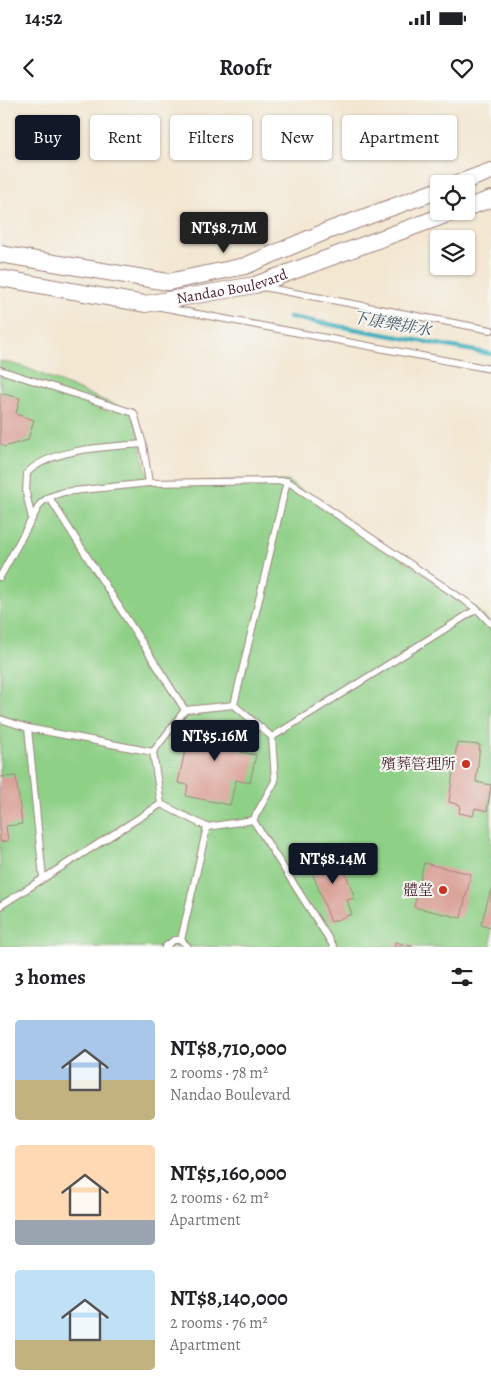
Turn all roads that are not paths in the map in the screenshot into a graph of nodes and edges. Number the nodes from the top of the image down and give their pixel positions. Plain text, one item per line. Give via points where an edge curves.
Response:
1 (491, 171) edge
2 (475, 177) edge
3 (430, 193) edge
4 (491, 199) edge
5 (475, 205) edge
6 (432, 220) edge
7 (0, 254) edge
8 (0, 278) edge
9 (255, 285) junction
10 (146, 304) junction
11 (491, 330) edge
12 (491, 369) edge
13 (0, 370) edge
14 (143, 444) junction
15 (288, 481) junction
16 (149, 484) junction
17 (49, 497) junction
18 (32, 519) junction
19 (0, 577) edge
20 (477, 609) junction
21 (491, 624) edge
22 (234, 705) junction
23 (185, 710) junction
24 (0, 719) edge
25 (28, 728) junction
26 (272, 737) junction
27 (153, 752) junction
28 (161, 804) junction
29 (253, 820) junction
30 (206, 827) junction
31 (43, 878) junction
32 (0, 906) edge
33 (181, 940) junction
34 (165, 947) edge
35 (188, 947) edge
36 (334, 947) edge

1 - 2 street
3 - 7 street, Nandao Boulevard via 327,231 245,266 168,282
4 - 5 street
6 - 9 street, Nandao Boulevard
8 - 10 street, Nandao Boulevard
9 - 10 street, Nandao Boulevard
9 - 11 lane
10 - 12 lane
13 - 14 lane via 134,413
14 - 16 lane
14 - 18 lane via 85,450 35,464 27,473 26,493
15 - 16 lane
15 - 20 lane
15 - 22 lane
16 - 17 lane via 64,492
17 - 18 lane via 40,504
17 - 23 lane
18 - 19 lane
20 - 21 lane
20 - 26 lane
22 - 23 lane
22 - 26 lane
23 - 27 lane
24 - 25 lane
25 - 27 lane
25 - 31 lane
26 - 29 lane via 275,781
27 - 28 lane
28 - 30 lane
28 - 31 lane
29 - 30 lane
29 - 36 lane
30 - 33 lane
31 - 32 lane
33 - 34 lane via 174,940
33 - 35 lane

